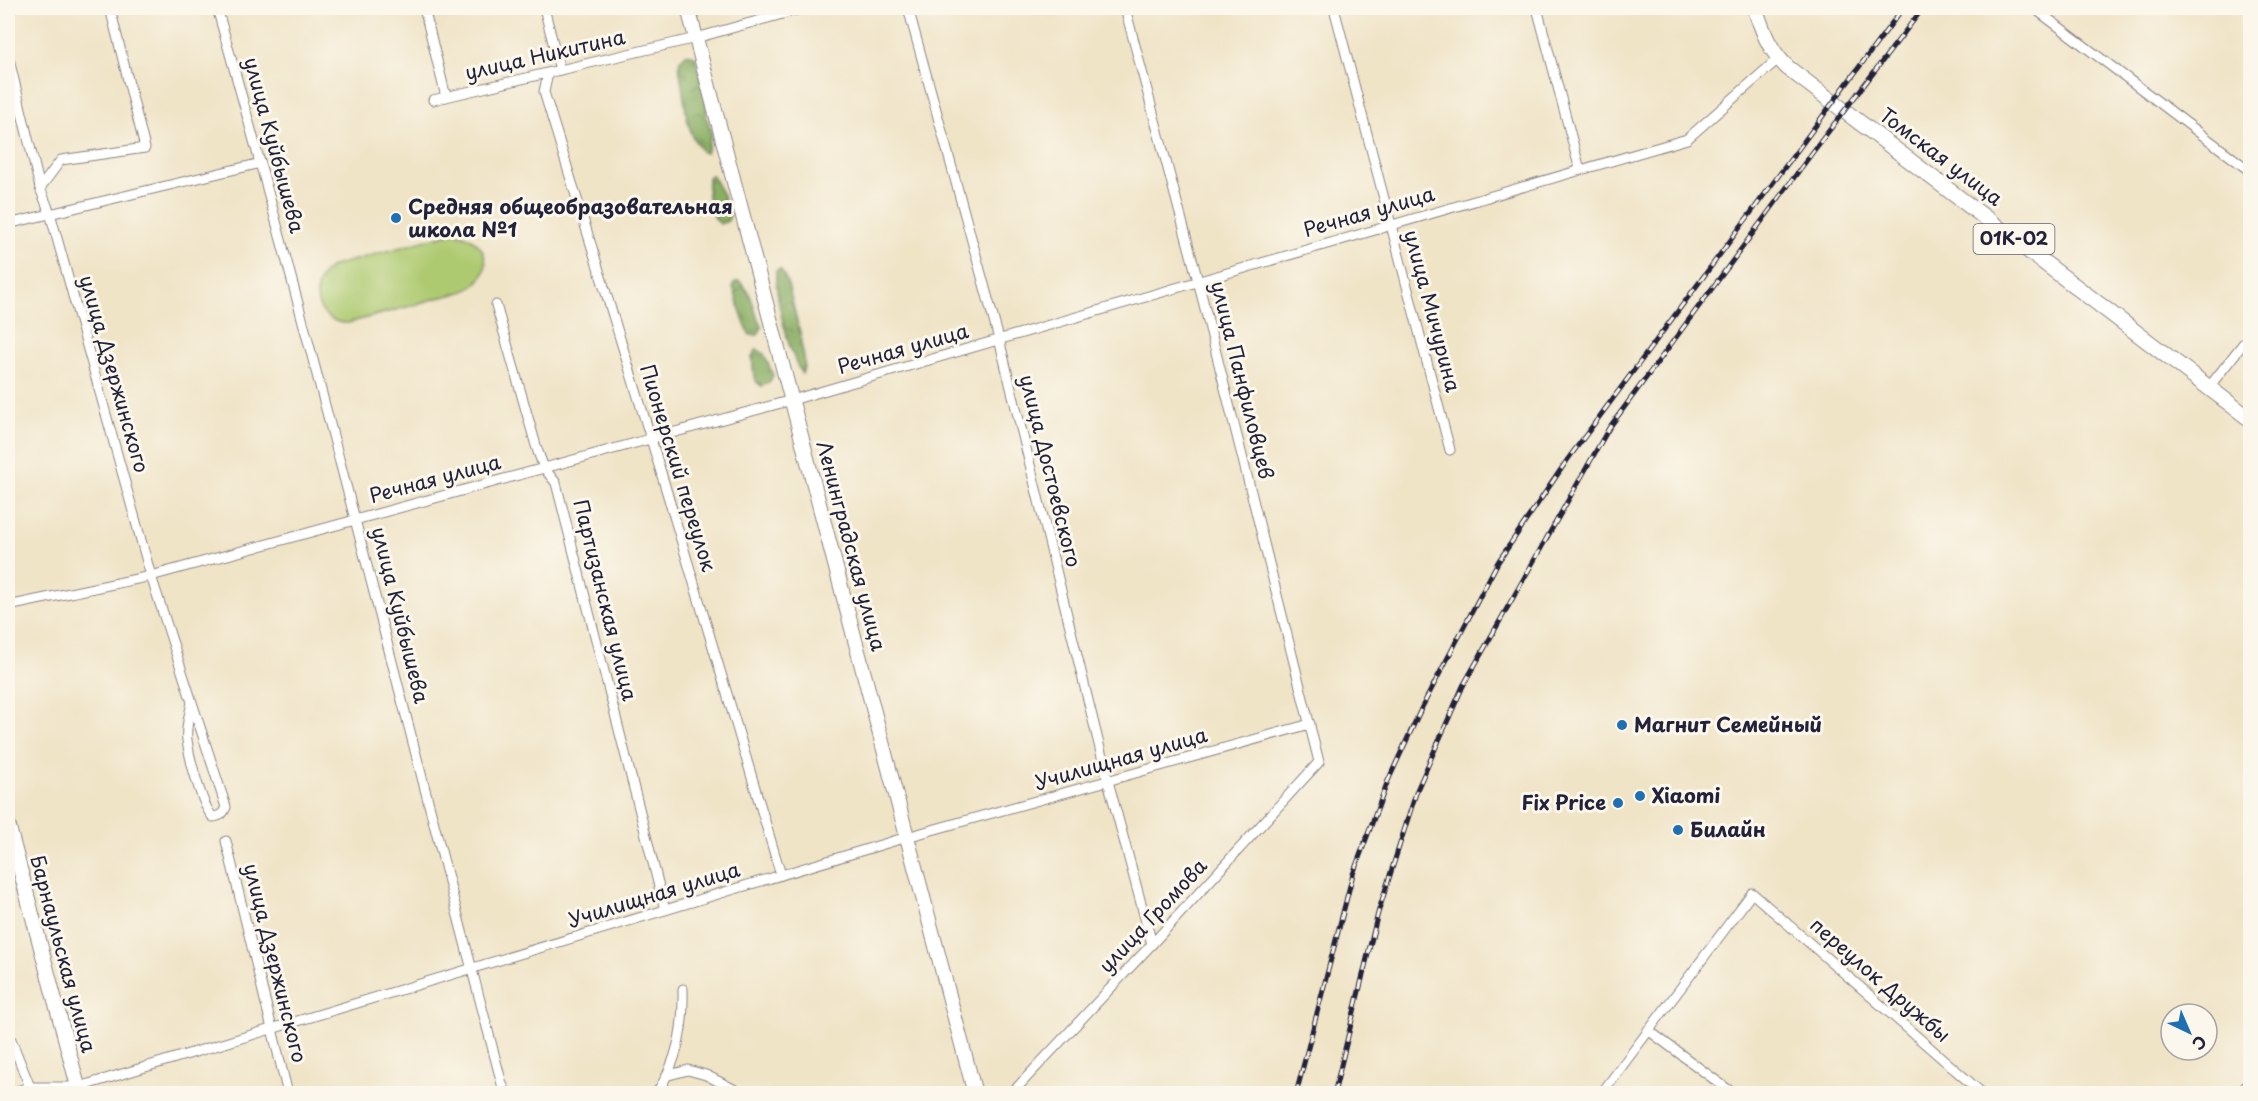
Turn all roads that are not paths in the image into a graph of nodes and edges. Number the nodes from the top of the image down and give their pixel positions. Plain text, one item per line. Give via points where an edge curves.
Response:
1 (110, 8) edge
2 (217, 8) edge
3 (424, 8) edge
4 (544, 8) edge
5 (688, 8) edge
6 (804, 8) edge
7 (908, 8) edge
8 (1125, 8) edge
9 (1334, 8) edge
10 (1538, 8) edge
11 (1755, 8) edge
12 (2034, 8) edge
13 (696, 38) junction
14 (8, 55) edge
15 (1778, 59) junction
16 (560, 70) junction
17 (548, 73) junction
18 (446, 97) junction
19 (433, 100) dead end
20 (261, 162) junction
21 (1580, 170) junction
22 (2250, 171) edge
23 (40, 188) junction
24 (50, 213) junction
25 (8, 224) edge
26 (1391, 224) junction
27 (1198, 281) junction
28 (496, 305) dead end
29 (2250, 335) edge
30 (999, 339) junction
31 (2209, 387) junction
32 (792, 400) junction
33 (2250, 419) edge
34 (651, 439) junction
35 (1450, 450) dead end
36 (544, 468) junction
37 (357, 520) junction
38 (151, 576) junction
39 (8, 606) edge
40 (192, 702) junction
41 (1310, 724) junction
42 (1319, 762) joint
43 (1108, 781) junction
44 (8, 824) edge
45 (907, 837) junction
46 (226, 841) dead end
47 (781, 875) junction
48 (665, 910) junction
49 (1152, 944) junction
50 (471, 969) junction
51 (682, 989) dead end
52 (273, 1028) junction
53 (1648, 1030) junction
54 (8, 1032) edge
55 (669, 1075) junction
56 (2250, 1084) edge
57 (30, 1087) junction
58 (80, 1090) edge
59 (8, 1094) edge
60 (288, 1094) edge
61 (507, 1094) edge
62 (656, 1094) edge
63 (743, 1094) edge
64 (975, 1094) edge
65 (1011, 1094) edge
66 (1601, 1094) edge
67 (1734, 1094) edge
68 (1983, 1094) edge
69 (2243, 1094) edge

1 - 23 street via 145,148 61,160
2 - 20 street, улица Куйбышева
3 - 18 street
4 - 16 street
5 - 13 street, Ленинградская улица
6 - 13 street, улица Никитина
7 - 30 street, улица Достоевского
8 - 27 street, улица Панфиловцев
9 - 26 street, улица Мичурина
10 - 21 street
11 - 15 main road, 01К-02
12 - 22 street
13 - 16 street, улица Никитина
13 - 32 street, Ленинградская улица
14 - 23 street, улица Дзержинского
15 - 21 street, Речная улица via 1686,138
15 - 31 main road, Томская улица / 01К-02
16 - 17 street, улица Никитина
17 - 18 street, улица Никитина
17 - 34 street, Пионерский переулок via 544,92
18 - 19 street, улица Никитина
20 - 24 street
20 - 37 street, улица Куйбышева
21 - 26 street, Речная улица
23 - 24 street, улица Дзержинского
24 - 25 street
24 - 38 street, улица Дзержинского
26 - 27 street, Речная улица
26 - 35 street, улица Мичурина
27 - 30 street, Речная улица
27 - 41 street, улица Панфиловцев
28 - 36 street, Партизанская улица
29 - 31 street
30 - 32 street, Речная улица
30 - 43 street, улица Достоевского
31 - 33 main road, Томская улица / 01К-02
32 - 34 street, Речная улица
32 - 45 street, Ленинградская улица
34 - 36 street, Речная улица
34 - 47 street, Пионерский переулок
36 - 37 street, Речная улица
36 - 48 street, Партизанская улица via 556,483
37 - 38 street, Речная улица
37 - 50 street, улица Куйбышева
38 - 39 street, Речная улица
38 - 40 street, улица Дзержинского
40 - 40 street, улица Дзержинского via 226,807 220,816 213,817 203,801 186,738
41 - 42 street, улица Панфиловцев
41 - 43 street, Училищная улица
42 - 49 street, улица Громова
43 - 45 street, Училищная улица
43 - 49 street, улица Достоевского
44 - 58 street, Барнаульская улица
45 - 47 street, Училищная улица
45 - 64 street, Ленинградская улица
46 - 52 street, улица Дзержинского
47 - 48 street, Училищная улица
48 - 50 street, Училищная улица
49 - 65 street, улица Громова
50 - 52 street, Училищная улица
50 - 61 street, улица Куйбышева
51 - 55 street via 683,1020
52 - 58 street, Училищная улица
52 - 60 street, улица Дзержинского
53 - 66 street
53 - 67 street
53 - 68 street, переулок Дружбы via 1752,893
54 - 57 street
55 - 62 street
55 - 63 street via 688,1070
56 - 69 street
57 - 58 street, Училищная улица
57 - 59 street, Училищная улица

